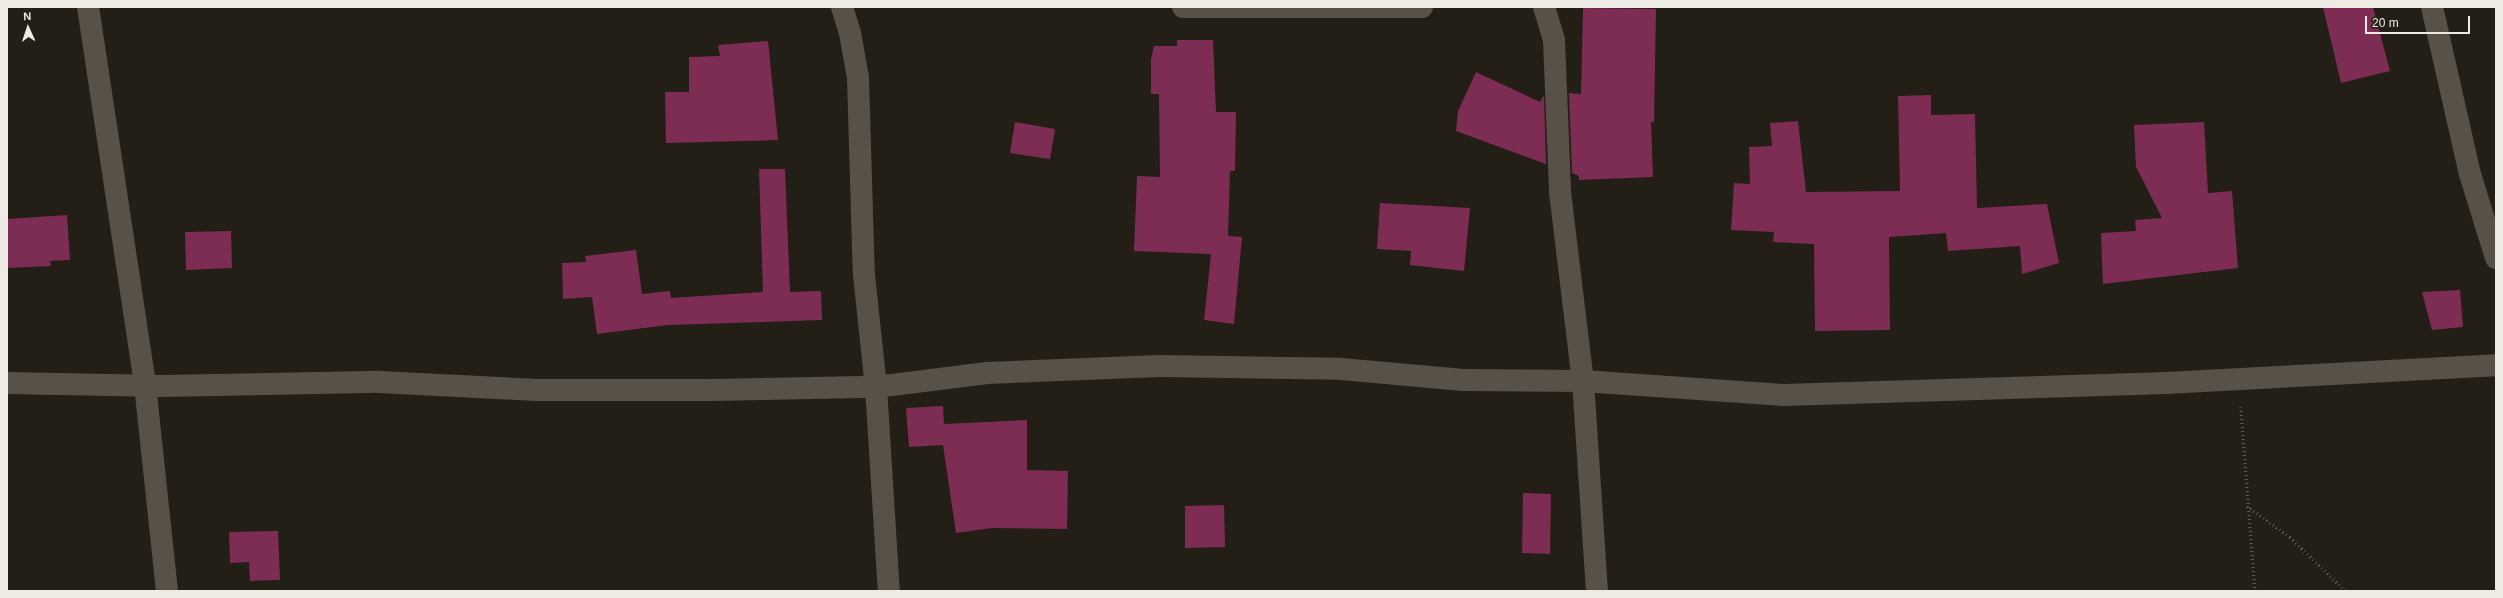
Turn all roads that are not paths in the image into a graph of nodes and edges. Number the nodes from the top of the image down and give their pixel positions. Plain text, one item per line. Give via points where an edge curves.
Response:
1 (88, 7) edge
2 (842, 7) edge
3 (1183, 7) edge
4 (1422, 7) edge
5 (1544, 7) edge
6 (2432, 7) edge
7 (2496, 258) edge
8 (2496, 365) edge
9 (1583, 381) junction
10 (7, 383) edge
11 (145, 385) junction
12 (876, 386) junction
13 (167, 591) edge
14 (890, 591) edge
15 (1598, 591) edge

1 - 11 street
2 - 12 street via 850,32 858,78 864,275
3 - 4 street
5 - 9 street via 1554,40 1560,192
6 - 7 street via 2470,174
8 - 9 street via 2239,379 1784,395
9 - 12 street via 1464,380 1341,368 1160,366 987,373
9 - 15 street
10 - 11 street
11 - 12 street via 379,382 537,390
11 - 13 street
12 - 14 street

